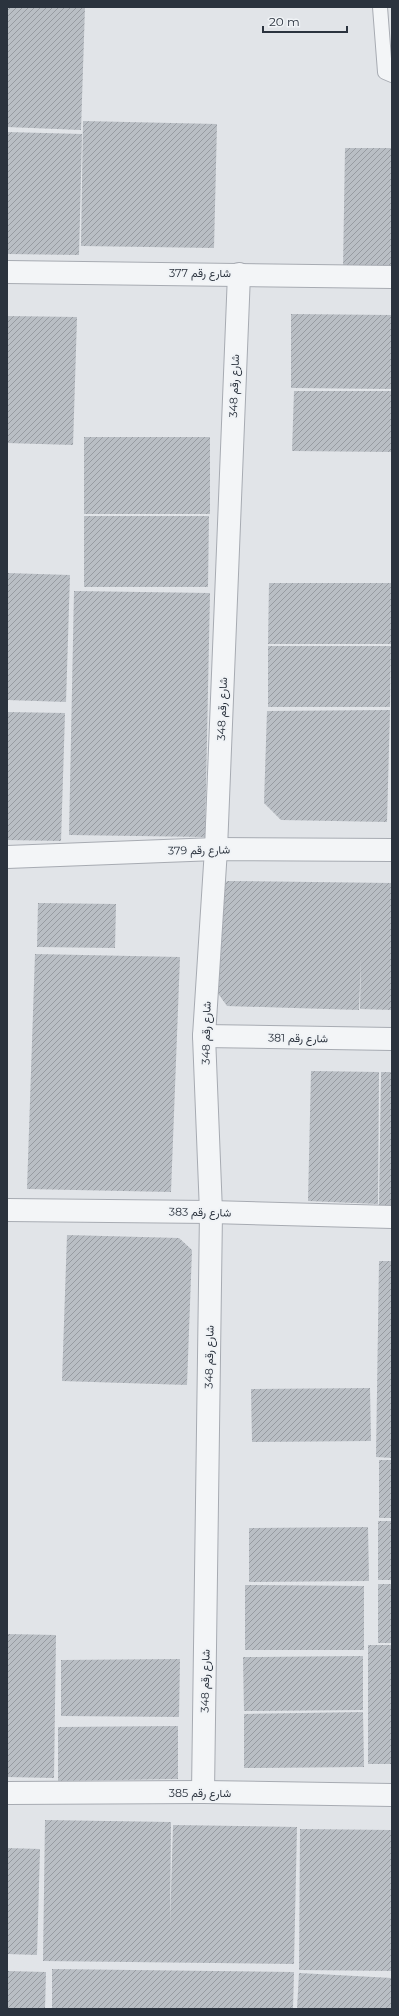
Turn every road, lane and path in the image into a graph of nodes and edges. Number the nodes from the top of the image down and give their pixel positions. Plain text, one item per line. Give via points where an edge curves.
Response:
1 (380, 7) edge
2 (392, 76) edge
3 (7, 272) edge
4 (239, 274) junction
5 (392, 277) edge
6 (216, 849) junction
7 (392, 850) edge
8 (7, 857) edge
9 (204, 1036) junction
10 (392, 1039) edge
11 (7, 1210) edge
12 (210, 1212) junction
13 (392, 1217) edge
14 (203, 1792) junction
15 (7, 1793) edge
16 (392, 1795) edge

1 - 2 lane via 385,72
3 - 4 street, شارع رقم 377
4 - 5 street, شارع رقم 377
4 - 6 street, شارع رقم 348
6 - 7 street, شارع رقم 379
6 - 8 street, شارع رقم 379
6 - 9 street, شارع رقم 348
9 - 10 street, شارع رقم 381
9 - 12 street, شارع رقم 348
11 - 12 street, شارع رقم 383
12 - 13 street, شارع رقم 383
12 - 14 street, شارع رقم 348
14 - 15 street, شارع رقم 385
14 - 16 street, شارع رقم 385

